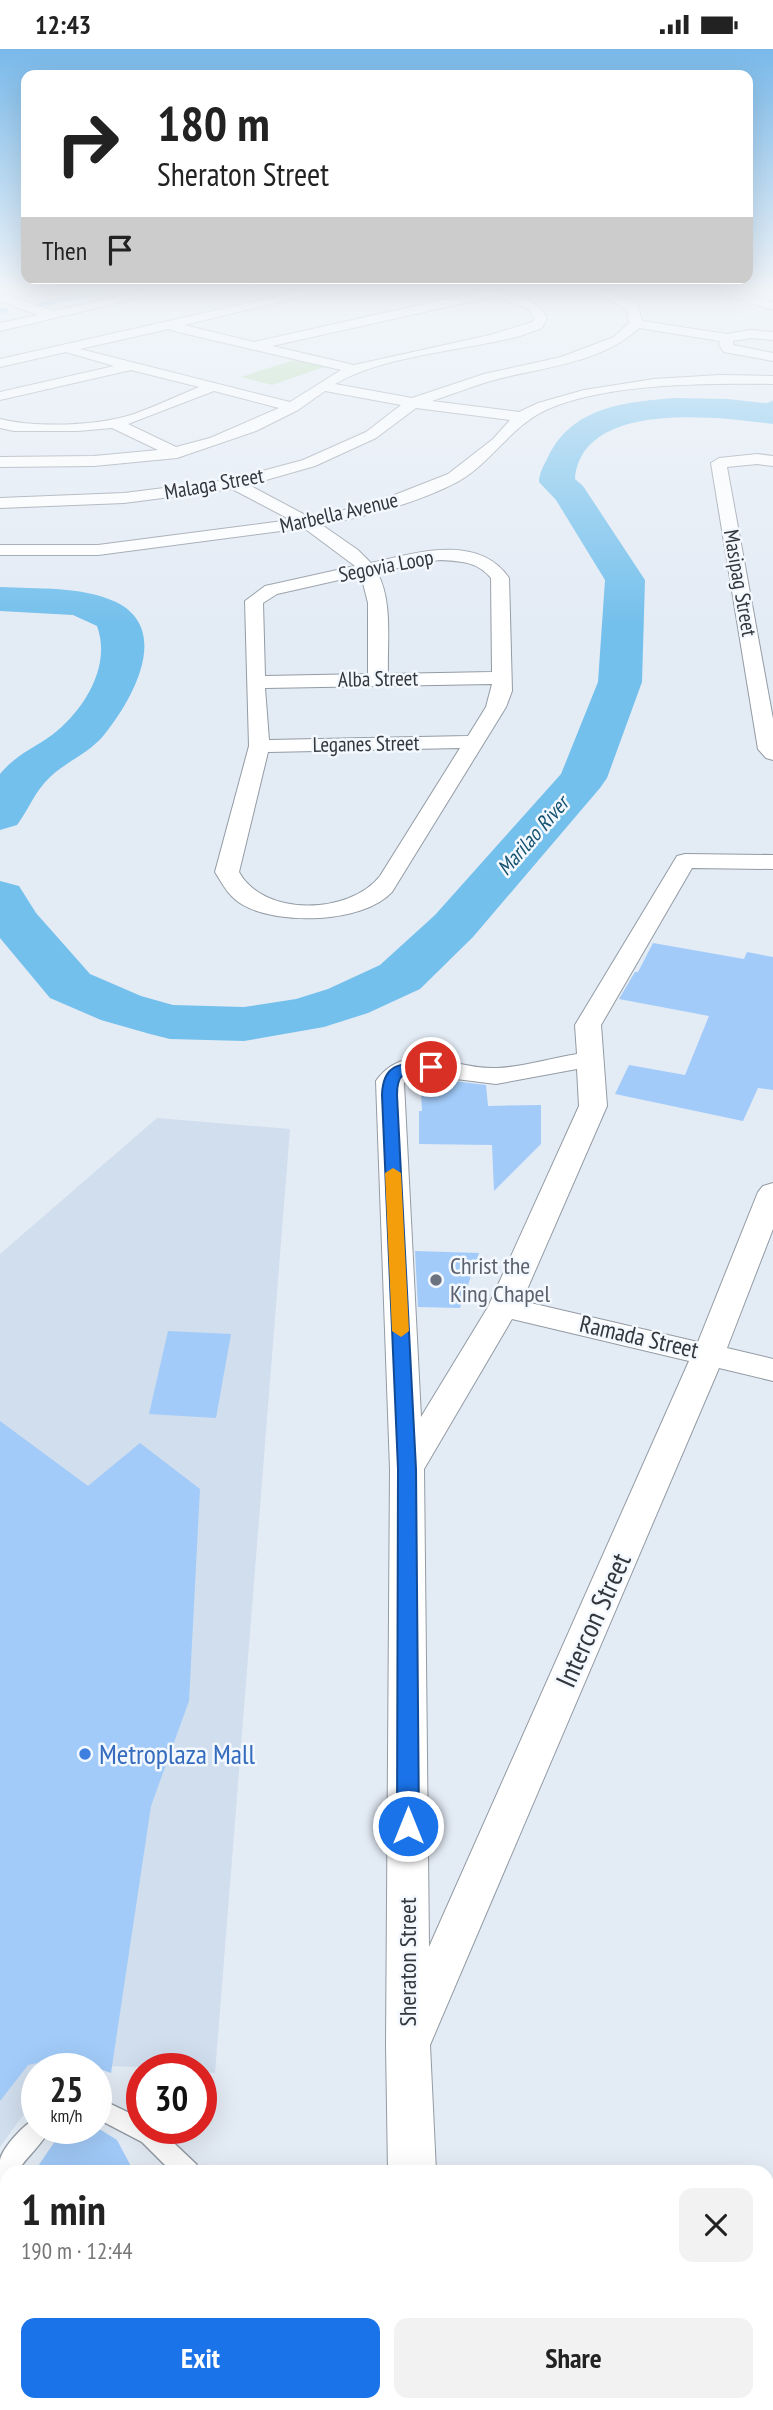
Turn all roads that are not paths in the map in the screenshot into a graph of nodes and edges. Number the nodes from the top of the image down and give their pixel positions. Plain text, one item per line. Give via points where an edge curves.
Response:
1 (175, 402) edge
2 (274, 402) edge
3 (299, 402) edge
4 (409, 402) edge
5 (555, 402) edge
6 (413, 403) junction
7 (292, 407) junction
8 (521, 417) junction
9 (114, 423) junction
10 (4, 429) edge
11 (176, 453) junction
12 (773, 461) edge
13 (0, 462) edge
14 (234, 484) junction
15 (0, 503) edge
16 (309, 523) junction
17 (0, 550) edge
18 (369, 569) junction
19 (501, 678) junction
20 (378, 679) junction
21 (255, 682) junction
22 (473, 742) junction
23 (259, 746) junction
24 (773, 754) edge
25 (773, 862) edge
26 (591, 1059) junction
27 (773, 1192) edge
28 (504, 1307) junction
29 (709, 1353) junction
30 (773, 1370) edge
31 (407, 1469) junction
32 (408, 2046) junction
33 (112, 2115) edge
34 (24, 2144) edge
35 (9, 2165) edge
36 (181, 2165) edge
37 (412, 2165) edge

1 - 9 street
2 - 7 street
3 - 7 street
4 - 6 street
5 - 8 street, Marbella Avenue
6 - 8 street
6 - 14 street, Malaga Street via 372,435 309,463
7 - 11 street via 226,438
8 - 16 street, Marbella Avenue via 454,477 374,509
9 - 10 street
9 - 11 street
11 - 13 street via 94,461
11 - 14 street
12 - 24 street, Masipag Street via 719,463 768,749
14 - 15 street, Malaga Street via 124,498
14 - 16 street
16 - 17 street, Marbella Avenue via 98,549
16 - 18 street
18 - 19 street, Segovia Loop via 439,555 470,558 494,567 500,578
18 - 20 street via 375,584
18 - 21 street, Segovia Loop via 258,596 254,601
19 - 20 street, Alba Street
19 - 22 street, Segovia Loop via 496,707
20 - 21 street, Alba Street
21 - 23 street, Segovia Loop
22 - 23 street, Leganes Street
22 - 23 street, Segovia Loop via 378,893 334,909 298,911 244,897 232,885 228,871
25 - 26 street via 685,861 588,1025
26 - 28 street via 593,1106
26 - 31 street, Sheraton Street via 496,1076 416,1066 403,1068 390,1081
27 - 29 street, Intercon Street
28 - 29 street, Ramada Street
28 - 31 street
29 - 30 street, Ramada Street
29 - 32 street, Intercon Street
31 - 32 street, Sheraton Street
32 - 37 street, Sheraton Street
33 - 36 lane via 150,2135
34 - 35 lane

